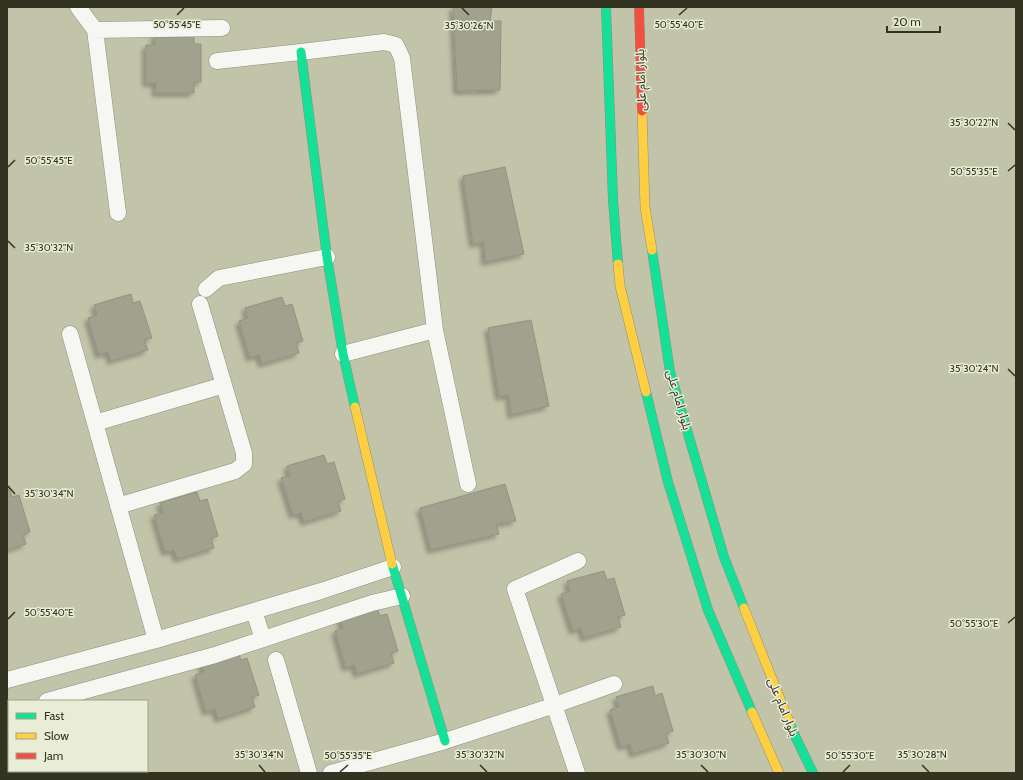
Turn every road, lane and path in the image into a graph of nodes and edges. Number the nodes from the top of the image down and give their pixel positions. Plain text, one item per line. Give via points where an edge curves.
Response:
1 (78, 7) edge
2 (606, 7) edge
3 (639, 7) edge
4 (222, 28) dead end
5 (95, 30) junction
6 (301, 52) junction
7 (217, 61) dead end
8 (118, 213) dead end
9 (326, 257) junction
10 (435, 330) junction
11 (70, 334) dead end
12 (343, 354) junction
13 (224, 385) junction
14 (95, 423) junction
15 (468, 484) dead end
16 (118, 506) junction
17 (578, 562) dead end
18 (393, 567) junction
19 (402, 596) junction
20 (254, 611) junction
21 (263, 639) junction
22 (156, 640) junction
23 (276, 660) dead end
24 (7, 680) edge
25 (614, 684) dead end
26 (51, 700) edge
27 (555, 705) junction
28 (445, 742) junction
29 (310, 773) edge
30 (331, 773) edge
31 (577, 773) edge
32 (779, 773) edge
33 (813, 773) edge

1 - 5 street
2 - 32 main road via 613,200 620,286 668,482 708,610
3 - 33 main road, بلوار امام علی via 645,207 670,372 724,557 795,736
4 - 5 street
5 - 8 street
6 - 7 street
6 - 9 main road
6 - 10 street via 384,42 396,45 402,58
9 - 12 main road
9 - 13 street via 220,278 203,297
10 - 12 street
10 - 15 street
11 - 14 street
12 - 18 main road
13 - 14 street
13 - 16 street via 244,453 244,464 235,470
14 - 16 street
16 - 22 street
17 - 27 street via 515,589
18 - 19 main road
18 - 20 street
19 - 21 street via 372,603
19 - 28 main road
20 - 21 street
20 - 22 street
21 - 26 street via 215,655
22 - 24 street
23 - 29 street
25 - 27 street
27 - 28 street
27 - 31 street
28 - 30 street

